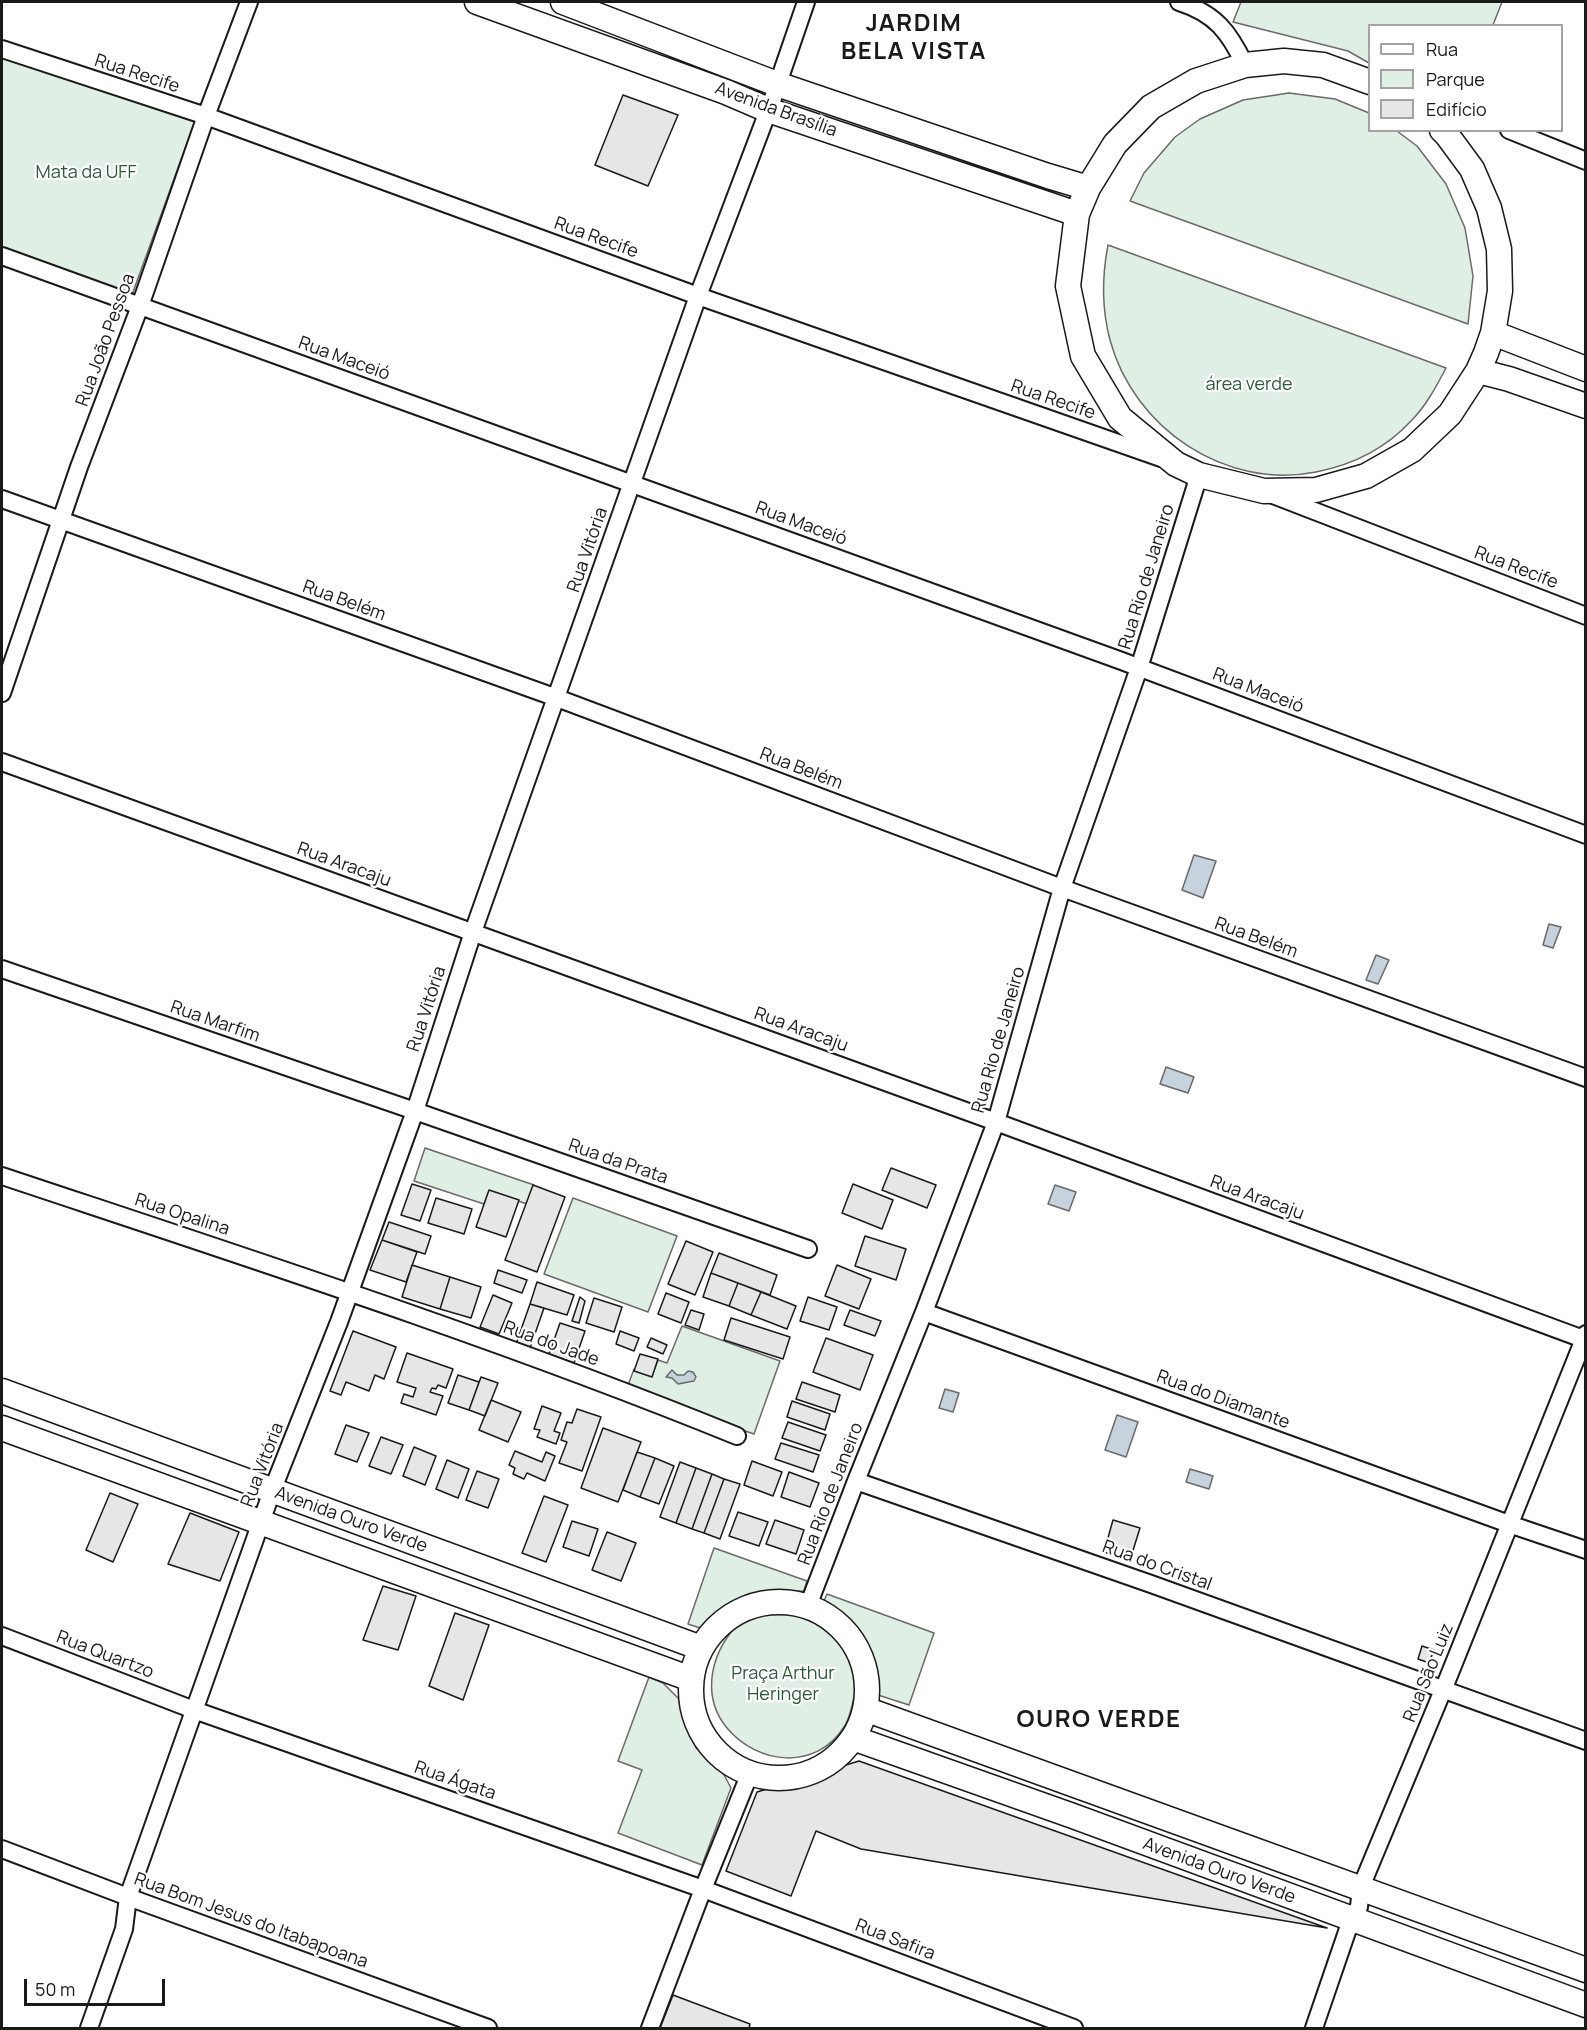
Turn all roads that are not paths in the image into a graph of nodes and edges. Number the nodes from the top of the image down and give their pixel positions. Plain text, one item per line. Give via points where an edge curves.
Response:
1 (249, 2) edge
2 (477, 2) edge
3 (563, 2) edge
4 (806, 2) edge
5 (1179, 2) edge
6 (2, 49) edge
7 (1245, 65) junction
8 (1368, 81) edge
9 (777, 84) junction
10 (768, 110) junction
11 (206, 116) junction
12 (1448, 132) edge
13 (1514, 132) edge
14 (1586, 161) edge
15 (1088, 188) junction
16 (1077, 214) junction
17 (2, 256) edge
18 (698, 296) junction
19 (140, 306) junction
20 (1493, 333) junction
21 (1586, 369) edge
22 (1478, 371) junction
23 (1586, 406) edge
24 (1176, 464) junction
25 (1199, 475) junction
26 (632, 484) junction
27 (1264, 491) junction
28 (2, 499) edge
29 (62, 521) junction
30 (1586, 616) edge
31 (1139, 668) junction
32 (2, 693) edge
33 (557, 698) junction
34 (2, 762) edge
35 (1586, 835) edge
36 (1062, 888) junction
37 (473, 932) junction
38 (2, 969) edge
39 (1586, 1078) edge
40 (415, 1111) junction
41 (996, 1122) junction
42 (2, 1176) edge
43 (808, 1249) dead end
44 (350, 1292) junction
45 (924, 1312) junction
46 (1585, 1338) edge
47 (2, 1390) edge
48 (2, 1428) edge
49 (737, 1436) dead end
50 (856, 1481) junction
51 (272, 1491) junction
52 (262, 1523) junction
53 (1509, 1524) junction
54 (1586, 1550) edge
55 (808, 1606) junction
56 (2, 1636) edge
57 (702, 1648) junction
58 (691, 1679) junction
59 (1444, 1690) junction
60 (866, 1708) junction
61 (194, 1710) junction
62 (853, 1738) junction
63 (1586, 1742) edge
64 (750, 1773) junction
65 (2, 1849) edge
66 (1361, 1887) junction
67 (703, 1889) junction
68 (128, 1897) junction
69 (1351, 1920) junction
70 (1586, 1970) edge
71 (1586, 2005) edge
72 (89, 2028) edge
73 (488, 2028) edge
74 (650, 2028) edge
75 (1074, 2028) edge
76 (1314, 2028) edge

1 - 11 street, Rua João Pessoa
2 - 10 street, Avenida Brasília
3 - 9 street, Avenida Brasília
4 - 9 street, Rua Vitória
5 - 7 street via 1215,19 1232,39
6 - 11 street, Rua Recife
7 - 8 street via 1323,65
7 - 15 street via 1196,81 1151,107 1115,144
9 - 10 street, Rua Vitória
9 - 15 street, Avenida Brasília
10 - 16 street, Avenida Brasília
10 - 18 street, Rua Vitória
11 - 18 street, Rua Recife
11 - 19 street, Rua João Pessoa
12 - 20 street via 1472,169 1489,208 1499,249 1500,291
13 - 14 street
15 - 16 street
16 - 24 street via 1068,286 1083,356 1120,418
17 - 19 street, Rua Maceió
18 - 24 street, Rua Recife
18 - 26 street, Rua Vitória
19 - 26 street, Rua Maceió
19 - 29 street, Rua João Pessoa
20 - 21 street
20 - 22 street
22 - 23 street
22 - 27 street via 1450,414 1412,450 1366,476 1316,490
24 - 25 street
25 - 27 street
25 - 31 street, Rua Rio de Janeiro
26 - 31 street, Rua Maceió
26 - 33 street, Rua Vitória
27 - 30 street, Rua Recife
28 - 29 street, Rua Belém
29 - 32 street, Rua João Pessoa
29 - 33 street, Rua Belém
31 - 35 street, Rua Maceió
31 - 36 street, Rua Rio de Janeiro
33 - 36 street, Rua Belém
33 - 37 street, Rua Vitória
34 - 37 street, Rua Aracaju
36 - 39 street, Rua Belém
36 - 41 street, Rua Rio de Janeiro
37 - 40 street, Rua Vitória
37 - 41 street, Rua Aracaju
38 - 40 street, Rua Marfim
40 - 43 street, Rua da Prata
40 - 44 street, Rua Vitória
41 - 45 street, Rua Rio de Janeiro
41 - 46 street, Rua Aracaju
42 - 44 street, Rua Opalina
44 - 49 street, Rua do Jade
44 - 51 street, Rua Vitória
45 - 50 street, Rua Rio de Janeiro
45 - 53 street, Rua do Diamante
46 - 53 street, Rua São Luiz
47 - 51 street, Avenida Ouro Verde
48 - 52 street, Avenida Ouro Verde
50 - 55 street, Rua Rio de Janeiro
50 - 59 street, Rua do Cristal
51 - 52 street, Rua Vitória
51 - 57 street, Avenida Ouro Verde
52 - 58 street, Avenida Ouro Verde
52 - 61 street, Rua Vitória
53 - 54 street, Rua do Diamante
53 - 59 street, Rua São Luiz
55 - 57 street via 784,1602 759,1604 736,1613 716,1628
55 - 60 street via 839,1625 861,1655 867,1681
56 - 61 street, Rua Quartzo
57 - 58 street
58 - 64 street via 698,1725 711,1746
59 - 63 street, Rua do Cristal
59 - 66 street, Rua São Luiz
60 - 62 street
60 - 66 street, Avenida Ouro Verde
61 - 67 street, Rua Ágata
61 - 68 street, Rua Vitória
62 - 64 street via 818,1768 796,1776 773,1778
62 - 69 street, Avenida Ouro Verde
64 - 67 street
65 - 68 street, Rua Bom Jesus do Itabapoana
66 - 69 street, Rua São Luiz via 1359,1907
66 - 70 street, Avenida Ouro Verde
67 - 74 street
67 - 75 street, Rua Safira
68 - 72 street, Rua Vitória via 124,1929
68 - 73 street, Rua Bom Jesus do Itabapoana
69 - 71 street, Avenida Ouro Verde
69 - 76 street, Rua São Luiz

